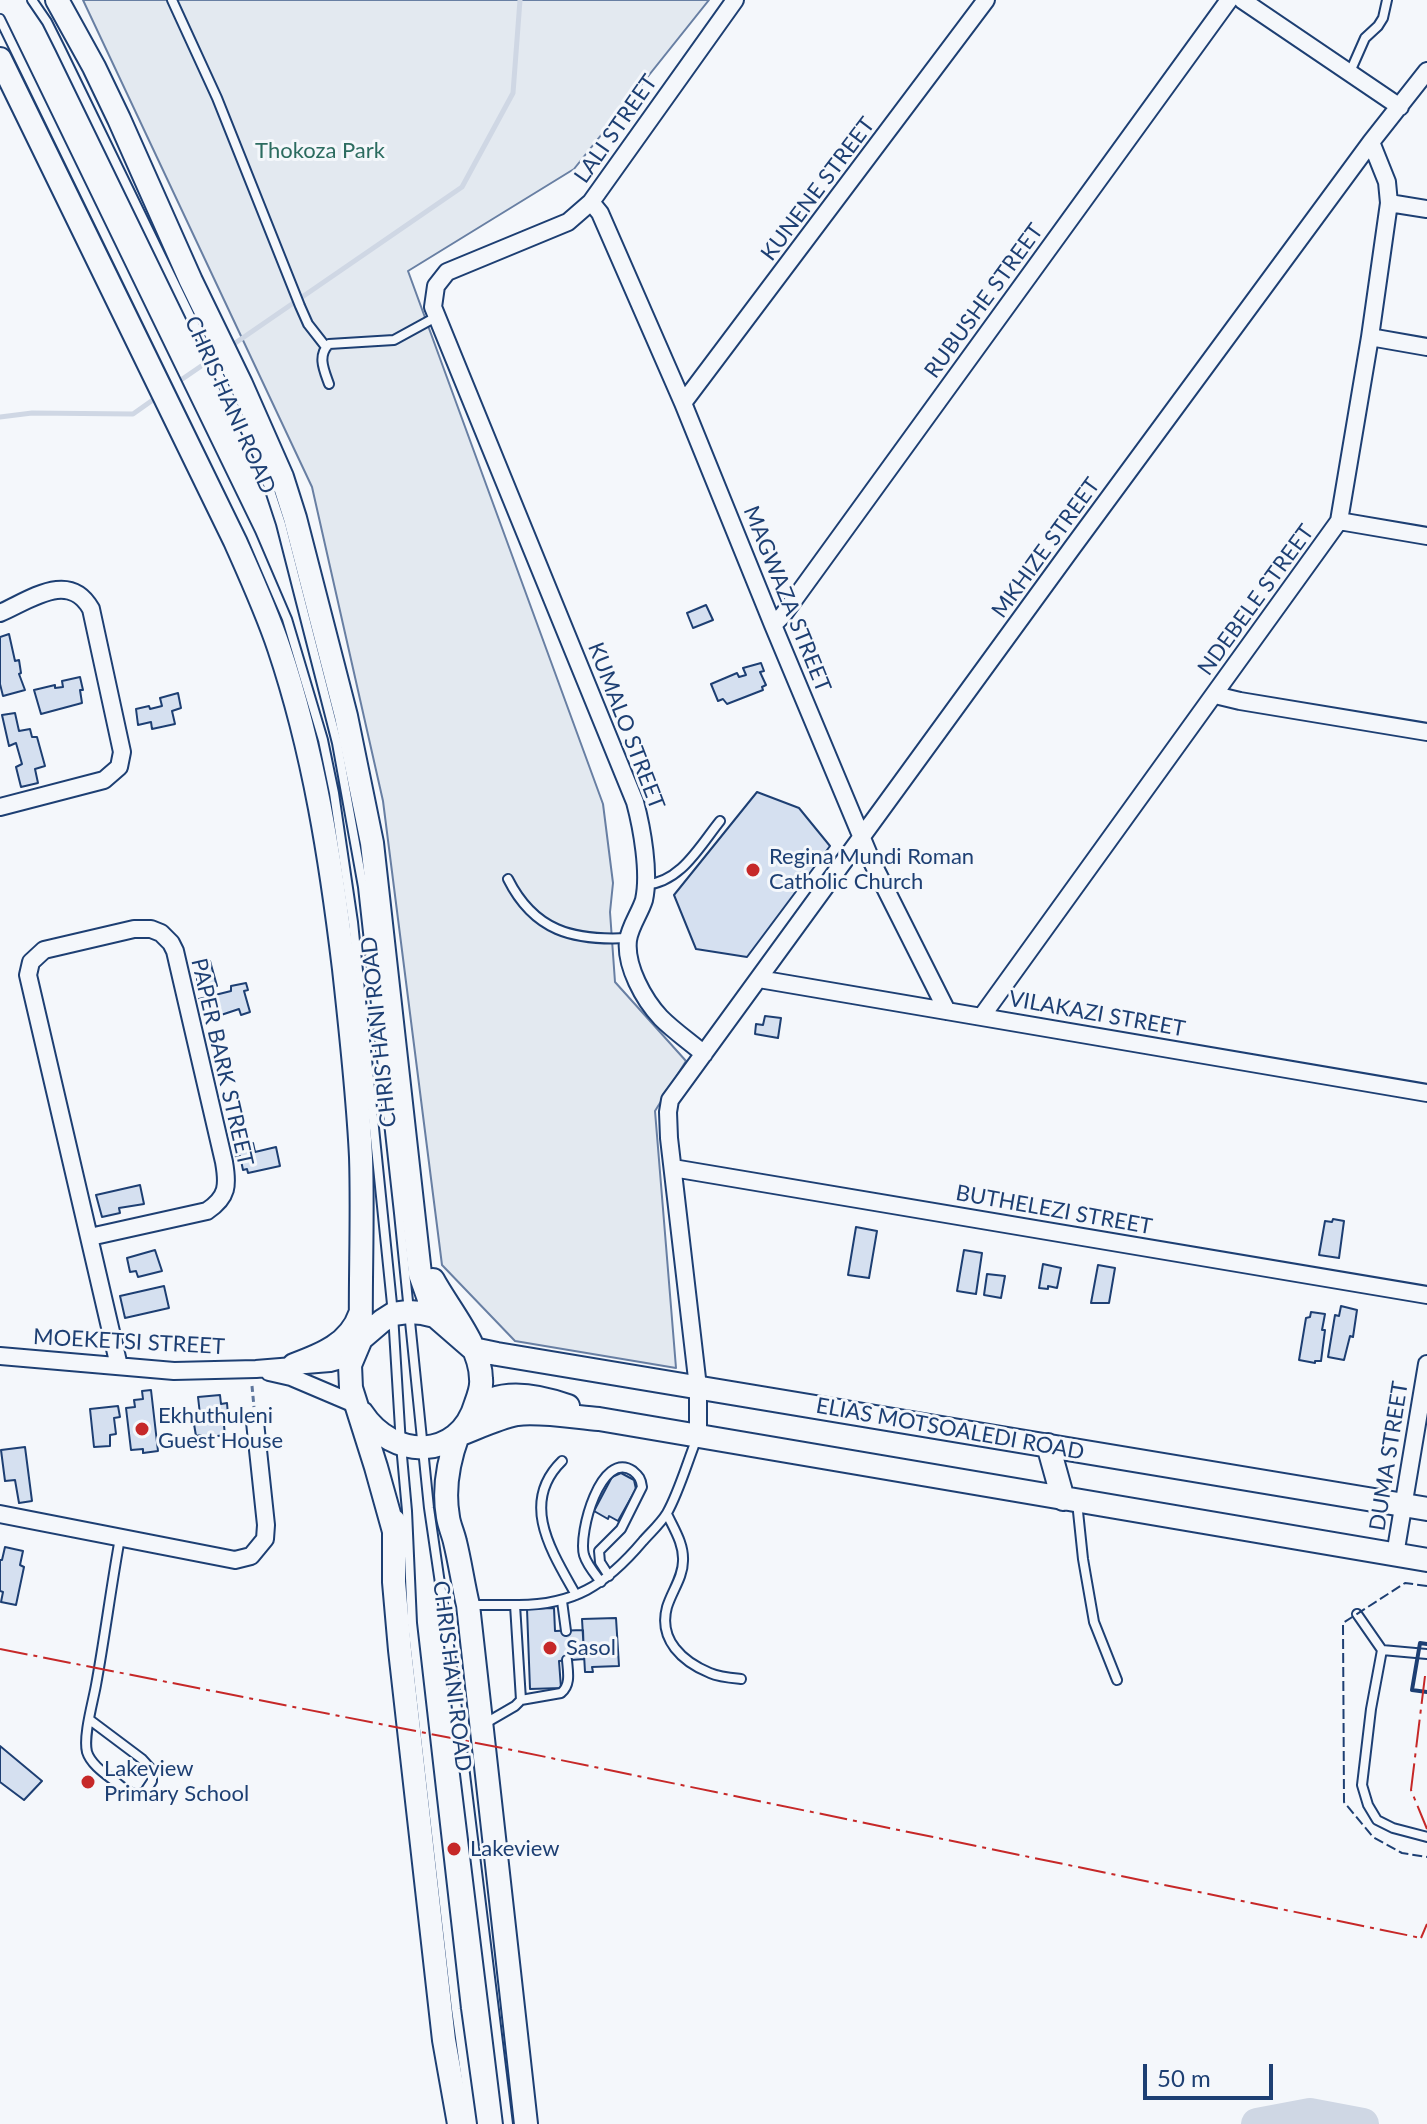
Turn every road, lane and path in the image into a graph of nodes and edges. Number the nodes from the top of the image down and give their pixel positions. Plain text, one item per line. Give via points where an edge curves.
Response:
1 (32, 0) edge
2 (57, 0) edge
3 (172, 0) edge
4 (735, 0) edge
5 (986, 0) edge
6 (1229, 0) edge
7 (1242, 0) edge
8 (1387, 0) edge
9 (0, 19) edge
10 (2, 70) edge
11 (1427, 71) edge
12 (1349, 73) junction
13 (1400, 107) junction
14 (1371, 142) junction
15 (591, 202) junction
16 (1389, 203) junction
17 (1427, 209) edge
18 (184, 284) junction
19 (434, 309) junction
20 (134, 316) junction
21 (1370, 337) junction
22 (326, 347) junction
23 (1427, 347) edge
24 (329, 384) dead end
25 (236, 393) junction
26 (683, 403) junction
27 (190, 429) junction
28 (1339, 521) junction
29 (1427, 536) edge
30 (0, 613) edge
31 (773, 625) junction
32 (1215, 695) junction
33 (1427, 732) edge
34 (0, 807) edge
35 (720, 821) dead end
36 (863, 838) junction
37 (508, 879) dead end
38 (644, 885) junction
39 (628, 938) junction
40 (759, 979) junction
41 (947, 1011) junction
42 (982, 1016) junction
43 (704, 1054) junction
44 (1427, 1093) edge
45 (673, 1168) junction
46 (415, 1235) junction
47 (90, 1237) junction
48 (1427, 1295) edge
49 (361, 1311) junction
50 (400, 1313) junction
51 (435, 1316) junction
52 (356, 1348) junction
53 (473, 1349) junction
54 (0, 1356) edge
55 (1427, 1364) edge
56 (294, 1365) junction
57 (119, 1366) junction
58 (253, 1369) junction
59 (698, 1387) junction
60 (357, 1405) junction
61 (474, 1410) junction
62 (599, 1419) junction
63 (255, 1422) joint
64 (379, 1432) junction
65 (458, 1435) junction
66 (698, 1437) junction
67 (1048, 1445) junction
68 (412, 1446) junction
69 (562, 1461) dead end
70 (1070, 1500) junction
71 (1402, 1505) junction
72 (1427, 1509) edge
73 (0, 1514) edge
74 (667, 1514) junction
75 (395, 1535) junction
76 (120, 1538) junction
77 (1395, 1555) junction
78 (1427, 1560) edge
79 (609, 1576) junction
80 (601, 1582) junction
81 (576, 1595) junction
82 (562, 1601) junction
83 (468, 1605) junction
84 (515, 1605) junction
85 (1357, 1614) dead end
86 (566, 1631) dead end
87 (1382, 1650) junction
88 (1427, 1654) edge
89 (567, 1660) dead end
90 (741, 1679) dead end
91 (1117, 1680) dead end
92 (521, 1700) junction
93 (90, 1720) junction
94 (482, 1725) junction
95 (1427, 1837) edge
96 (459, 2124) edge
97 (472, 2124) edge
98 (508, 2124) edge
99 (526, 2124) edge

1 - 18 lane, CHRIS HANI ROAD
2 - 18 main road, CHRIS HANI ROAD via 113,106
3 - 22 lane via 300,306
4 - 15 street, LALI STREET
5 - 26 street, KUNENE STREET
6 - 31 street, RUBUSHE STREET
7 - 12 street
8 - 12 lane via 1383,18 1365,38
9 - 20 lane, CHRIS HANI ROAD
10 - 20 main road, CHRIS HANI ROAD
11 - 13 street, MKHIZE STREET
12 - 13 street
13 - 14 street, MKHIZE STREET
14 - 16 street, NDEBELE STREET via 1387,182
14 - 36 street, MKHIZE STREET
15 - 19 street, LALI STREET via 568,222 447,272 436,286
15 - 26 street, MAGWAZA STREET
16 - 17 street
16 - 21 street, NDEBELE STREET
18 - 25 main road, CHRIS HANI ROAD
19 - 22 lane via 394,340
19 - 38 street, KUMALO STREET via 635,802
20 - 27 main road, CHRIS HANI ROAD
21 - 23 street
21 - 28 street, NDEBELE STREET
22 - 24 lane via 322,363
25 - 46 main road, CHRIS HANI ROAD via 282,477 354,755 372,843
25 - 50 lane, CHRIS HANI ROAD via 281,524 337,743 363,887 399,1213
26 - 31 street, MAGWAZA STREET
27 - 49 main road, CHRIS HANI ROAD via 280,651 318,802 341,944 359,1111
27 - 50 lane, CHRIS HANI ROAD via 251,535 287,619 326,753 353,922
28 - 29 street
28 - 32 street, NDEBELE STREET
30 - 34 street via 52,590 73,591 86,601 122,752 116,771 104,780
31 - 36 street, MAGWAZA STREET
32 - 33 street
32 - 42 street, NDEBELE STREET
35 - 38 lane via 681,870 659,884
36 - 40 street, MKHIZE STREET
36 - 41 street, MAGWAZA STREET
37 - 39 lane via 531,912 558,930 599,940
38 - 39 street, KUMALO STREET
39 - 43 street via 646,998
40 - 41 street, VILAKAZI STREET
40 - 43 street, MKHIZE STREET
41 - 42 street, VILAKAZI STREET
42 - 44 street, VILAKAZI STREET
43 - 45 street via 670,1100
45 - 48 street, BUTHELEZI STREET
45 - 59 street
46 - 51 main road, CHRIS HANI ROAD via 420,1274
46 - 53 main road via 433,1280
47 - 47 street, PAPER BARK STREET via 29,970 44,950 151,929 167,937 175,951 227,1184 220,1201 207,1211
47 - 57 street, PAPER BARK STREET
49 - 52 main road, CHRIS HANI ROAD
49 - 56 main road via 340,1343
50 - 51 main road
50 - 52 main road via 382,1321
50 - 68 lane, CHRIS HANI ROAD
50 - 68 lane, CHRIS HANI ROAD
51 - 53 main road
52 - 56 street, MOEKETSI STREET via 330,1363
52 - 60 main road via 349,1375
53 - 59 main road, ELIAS MOTSOALEDI ROAD
53 - 61 main road via 482,1381
54 - 57 street, MOEKETSI STREET
55 - 71 street, DUMA STREET
56 - 58 street, MOEKETSI STREET
57 - 58 street, MOEKETSI STREET
58 - 60 street, MOEKETSI STREET via 291,1377
58 - 63 path
59 - 66 street
59 - 67 main road, ELIAS MOTSOALEDI ROAD
60 - 64 main road
60 - 75 main road
61 - 62 main road via 489,1400 534,1397
61 - 65 main road
62 - 65 main road via 518,1414
62 - 66 main road
63 - 76 street via 266,1525 265,1539 251,1556 235,1560
64 - 68 main road
64 - 75 main road, CHRIS HANI ROAD
65 - 68 main road via 431,1447
65 - 83 main road, CHRIS HANI ROAD via 450,1456 446,1502
66 - 70 main road
66 - 74 lane
67 - 70 main road
67 - 71 main road, ELIAS MOTSOALEDI ROAD
68 - 97 lane, CHRIS HANI ROAD via 407,1511 412,1623
68 - 98 lane, CHRIS HANI ROAD via 429,1508 452,1667
69 - 81 lane via 546,1483 542,1516 555,1559
70 - 77 main road
70 - 91 lane via 1094,1622
71 - 72 main road, ELIAS MOTSOALEDI ROAD
71 - 77 street, DUMA STREET
73 - 76 street
74 - 79 lane
74 - 90 lane via 684,1558 666,1611 671,1644 684,1660 713,1675
75 - 96 main road, CHRIS HANI ROAD via 394,1582 406,1706 444,2040
76 - 93 lane
77 - 78 main road
79 - 80 lane
79 - 80 lane via 599,1551 621,1529 642,1487 627,1468 608,1474 585,1523 584,1554
80 - 81 lane
81 - 82 lane
82 - 84 lane
82 - 86 lane
83 - 84 lane
83 - 94 main road, CHRIS HANI ROAD
84 - 92 lane
85 - 87 lane
87 - 88 lane
87 - 95 lane via 1362,1785 1377,1820
89 - 92 lane via 565,1690
92 - 94 lane
93 - 93 lane via 89,1757 126,1791 144,1793 152,1770
94 - 99 main road, CHRIS HANI ROAD

